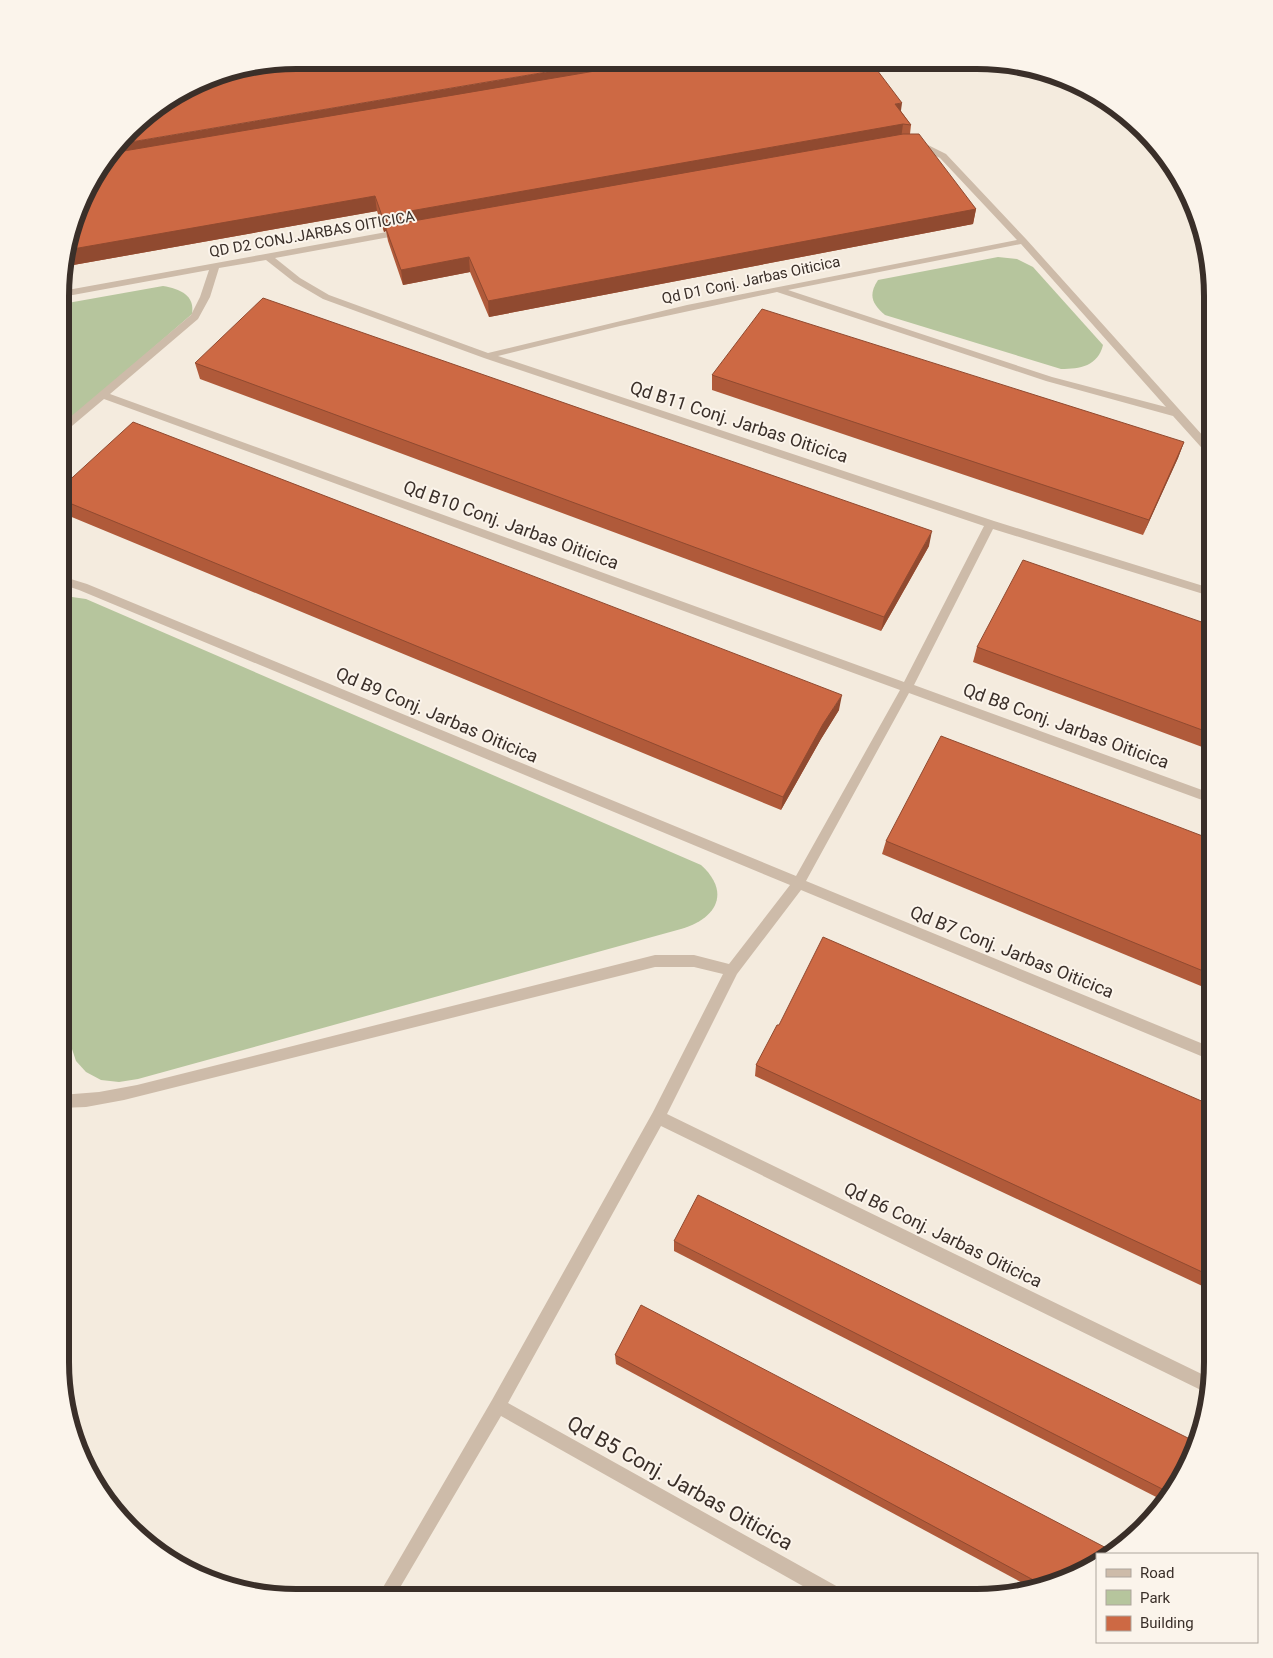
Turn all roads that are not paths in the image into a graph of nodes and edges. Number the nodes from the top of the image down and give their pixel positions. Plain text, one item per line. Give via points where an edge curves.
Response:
1 (908, 144) edge
2 (413, 230) edge
3 (1023, 241) junction
4 (267, 256) junction
5 (216, 266) junction
6 (778, 289) junction
7 (69, 293) edge
8 (487, 356) junction
9 (103, 395) junction
10 (1176, 413) junction
11 (69, 423) edge
12 (1204, 444) edge
13 (990, 524) junction
14 (69, 582) edge
15 (1204, 590) edge
16 (908, 687) junction
17 (1204, 796) edge
18 (798, 884) junction
19 (732, 970) junction
20 (1204, 1051) edge
21 (69, 1102) edge
22 (658, 1117) junction
23 (1203, 1383) edge
24 (498, 1406) junction
25 (390, 1589) edge
26 (824, 1589) edge

1 - 3 street via 922,146 943,156
2 - 4 street, QD D2 CONJ.JARBAS OITICICA
3 - 6 street, Qd D1 Conj. Jarbas Oiticica
3 - 10 street
4 - 5 street, QD D2 CONJ.JARBAS OITICICA
4 - 8 street, Qd B11 Conj. Jarbas Oiticica via 297,280 326,297
5 - 7 street, QD D2 CONJ.JARBAS OITICICA
5 - 9 street via 195,317
6 - 8 street, Qd D1 Conj. Jarbas Oiticica via 562,336
6 - 10 street via 1049,379
8 - 13 street, Qd B11 Conj. Jarbas Oiticica
9 - 11 street
9 - 16 street, Qd B10 Conj. Jarbas Oiticica
10 - 12 street
13 - 15 street, Qd B11 Conj. Jarbas Oiticica
13 - 16 street
14 - 18 street, Qd B9 Conj. Jarbas Oiticica
16 - 17 street, Qd B8 Conj. Jarbas Oiticica
16 - 18 street
18 - 19 street
18 - 20 street, Qd B7 Conj. Jarbas Oiticica
19 - 21 street via 694,961 655,961 153,1087
19 - 22 street
22 - 23 street, Qd B6 Conj. Jarbas Oiticica
22 - 24 street
24 - 25 street
24 - 26 street, Qd B5 Conj. Jarbas Oiticica

